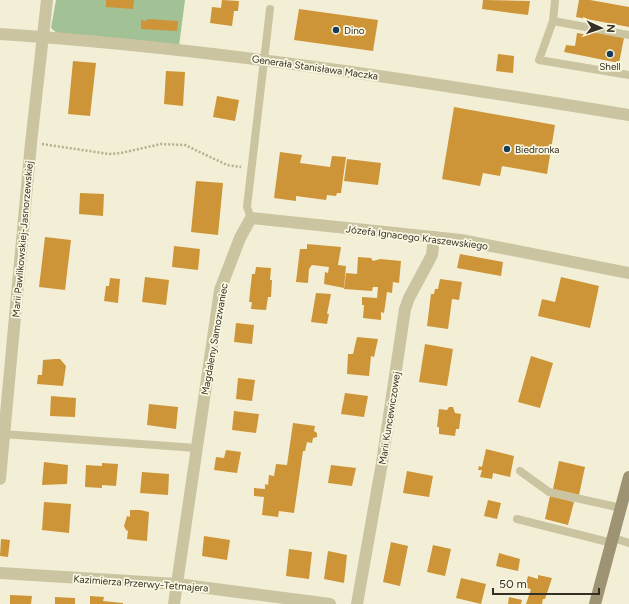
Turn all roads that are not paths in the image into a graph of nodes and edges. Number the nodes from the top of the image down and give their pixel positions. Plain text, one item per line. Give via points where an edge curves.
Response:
1 (47, 0) edge
2 (555, 0) edge
3 (270, 9) dead end
4 (553, 21) junction
5 (0, 34) edge
6 (629, 35) edge
7 (44, 37) junction
8 (264, 59) junction
9 (629, 74) edge
10 (629, 115) edge
11 (251, 218) junction
12 (434, 237) junction
13 (629, 273) edge
14 (3, 434) junction
15 (196, 448) junction
16 (520, 471) dead end
17 (629, 477) edge
18 (0, 479) edge
19 (621, 508) junction
20 (517, 519) dead end
21 (612, 541) junction
22 (629, 543) edge
23 (0, 573) edge
24 (177, 584) junction
25 (174, 604) edge
26 (330, 604) edge
27 (357, 604) edge
28 (595, 604) edge

1 - 7 street, Marii Pawlikowskiej-Jasnorzewskiej
2 - 4 lane
3 - 8 lane
4 - 6 lane
4 - 9 lane via 539,60
5 - 7 street, Generała Stanisława Maczka
7 - 8 street, Generała Stanisława Maczka
7 - 14 street, Marii Pawlikowskiej-Jasnorzewskiej via 31,143
8 - 10 street, Generała Stanisława Maczka
8 - 11 lane via 247,207
11 - 12 street, Józefa Ignacego Kraszewskiego
11 - 15 street, Magdaleny Samozwaniec via 240,238 220,290
12 - 13 street, Józefa Ignacego Kraszewskiego
12 - 27 street, Marii Kuncewiczowej via 432,255 405,309 382,463
14 - 15 lane
14 - 18 street, Marii Pawlikowskiej-Jasnorzewskiej
15 - 24 street, Magdaleny Samozwaniec
16 - 19 lane via 549,492
17 - 19 street
19 - 21 street
20 - 21 lane
21 - 22 lane
21 - 28 street
23 - 24 street, Kazimierza Przerwy-Tetmajera
24 - 25 street, Magdaleny Samozwaniec
24 - 26 street, Kazimierza Przerwy-Tetmajera

